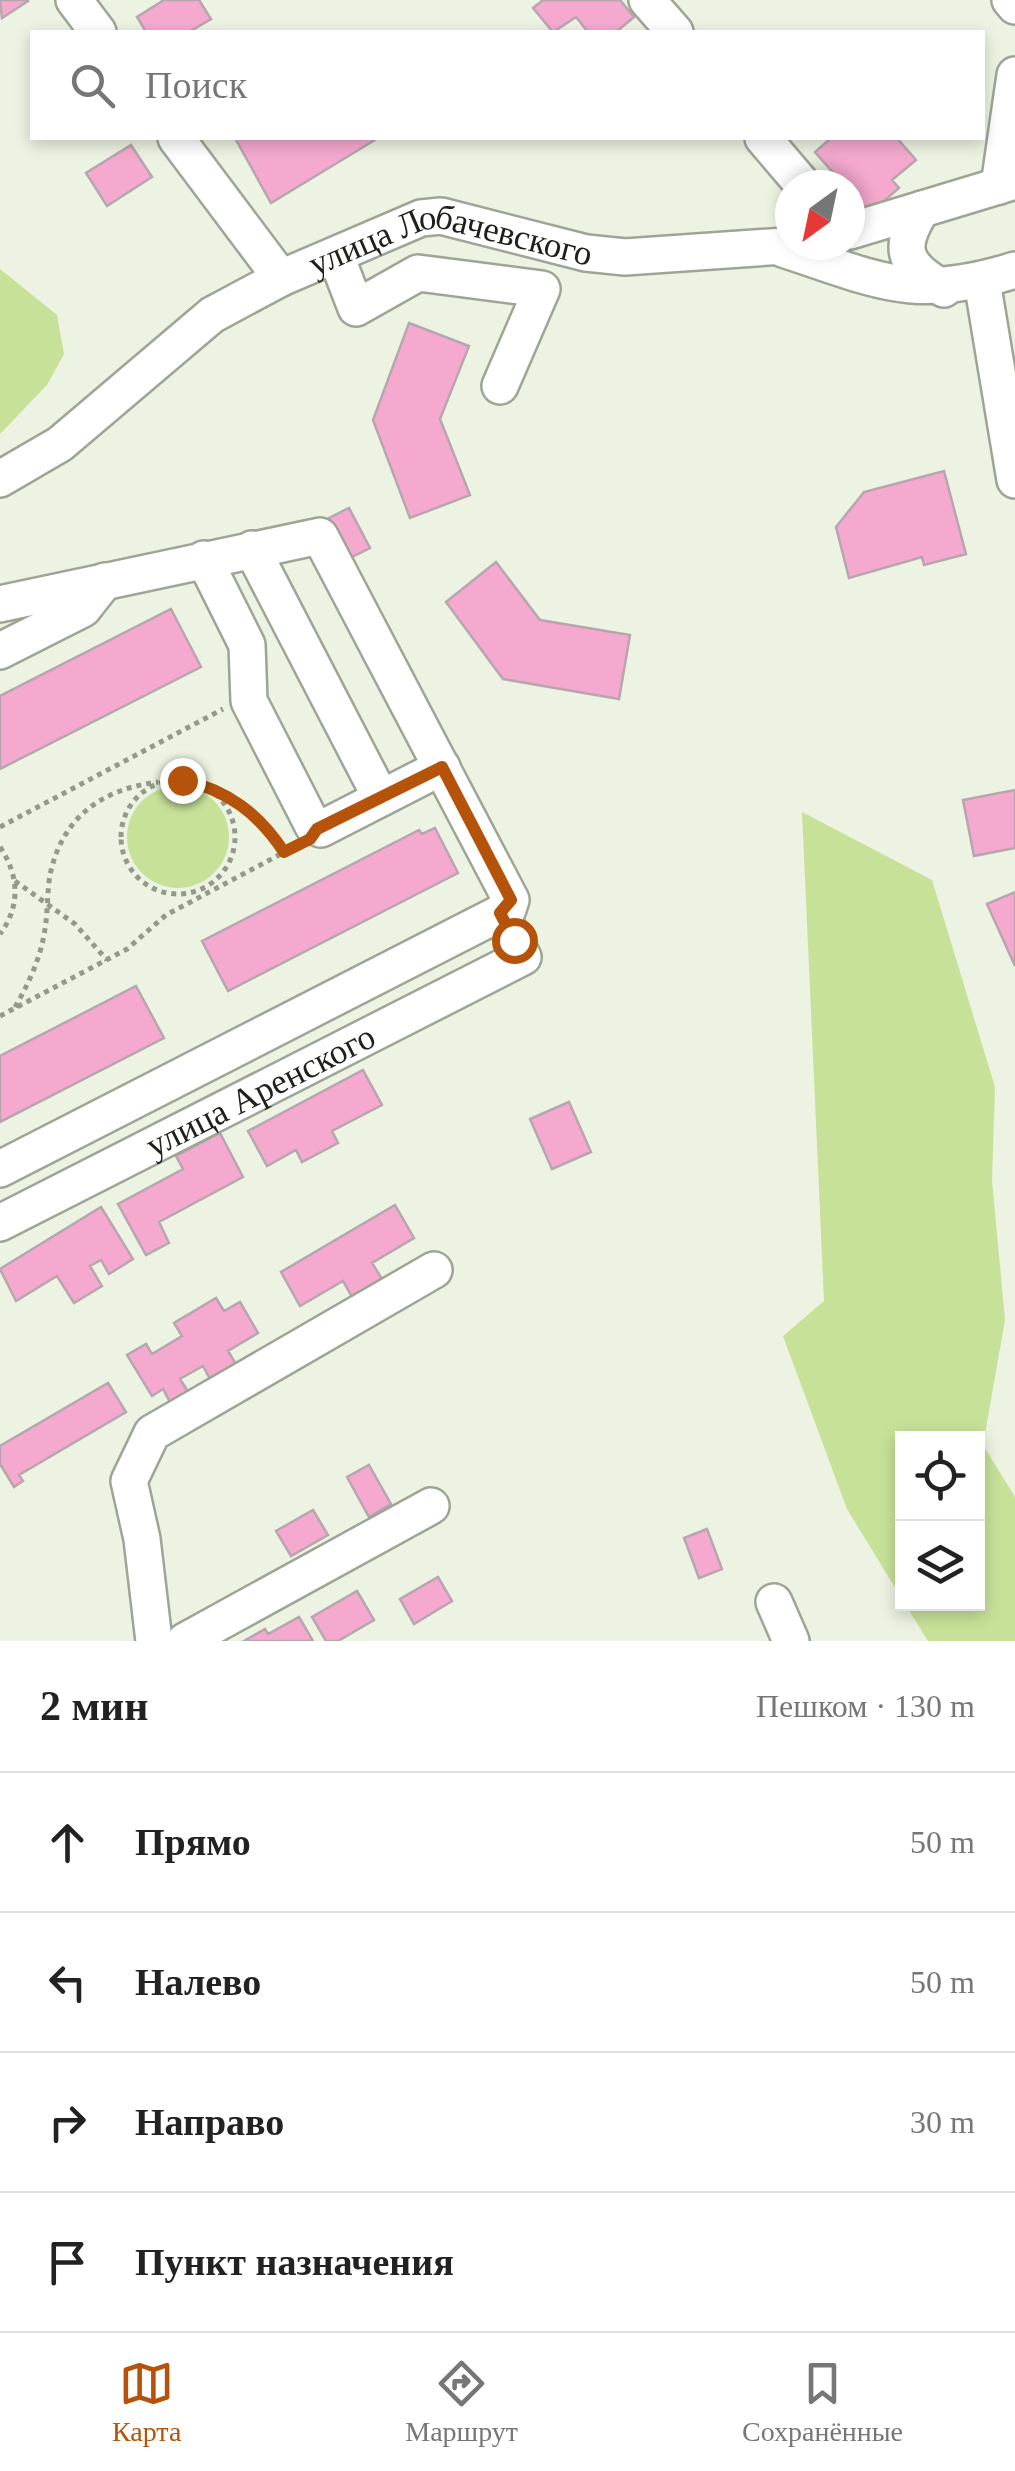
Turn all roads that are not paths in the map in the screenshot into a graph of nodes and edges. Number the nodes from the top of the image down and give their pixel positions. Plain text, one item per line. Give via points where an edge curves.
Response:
1 (74, 0) edge
2 (647, 0) edge
3 (1010, 0) edge
4 (1015, 6) edge
5 (96, 30) edge
6 (672, 30) edge
7 (1015, 74) edge
8 (178, 140) edge
9 (765, 140) edge
10 (790, 170) edge
11 (1007, 184) edge
12 (922, 209) junction
13 (865, 226) edge
14 (775, 248) edge
15 (336, 256) junction
16 (825, 260) edge
17 (999, 276) edge
18 (281, 278) junction
19 (944, 289) junction
20 (500, 386) dead end
21 (0, 479) edge
22 (1015, 480) edge
23 (252, 548) junction
24 (204, 559) junction
25 (105, 580) junction
26 (0, 604) edge
27 (0, 651) edge
28 (442, 767) junction
29 (380, 798) junction
30 (500, 913) junction
31 (207, 1063) junction
32 (230, 1106) junction
33 (0, 1169) edge
34 (0, 1223) edge
35 (434, 1270) dead end
36 (431, 1506) dead end
37 (774, 1602) dead end
38 (154, 1641) edge
39 (185, 1641) edge
40 (791, 1641) edge

1 - 5 street
2 - 6 street
3 - 4 street
7 - 11 street
8 - 18 street, улица Лобачевского
9 - 10 street
11 - 12 street
12 - 13 street
12 - 19 street via 908,232 907,256 919,274
14 - 15 street, улица Лобачевского via 586,253 440,216
15 - 18 street, улица Лобачевского
15 - 20 street via 356,308 418,274 542,289
16 - 19 street via 885,282
17 - 19 street
17 - 22 street
18 - 21 street via 212,315 60,444
23 - 24 street
23 - 28 street via 314,535 326,541
23 - 29 street
24 - 25 street
24 - 29 street via 246,645 247,697 317,829
25 - 26 street
25 - 27 street via 83,609
28 - 29 street
28 - 30 street via 511,900
30 - 31 street
30 - 32 street, улица Аренского via 523,957
31 - 32 street
31 - 33 street
32 - 34 street, улица Аренского
35 - 38 street via 152,1433 129,1481
36 - 39 street
37 - 40 street

